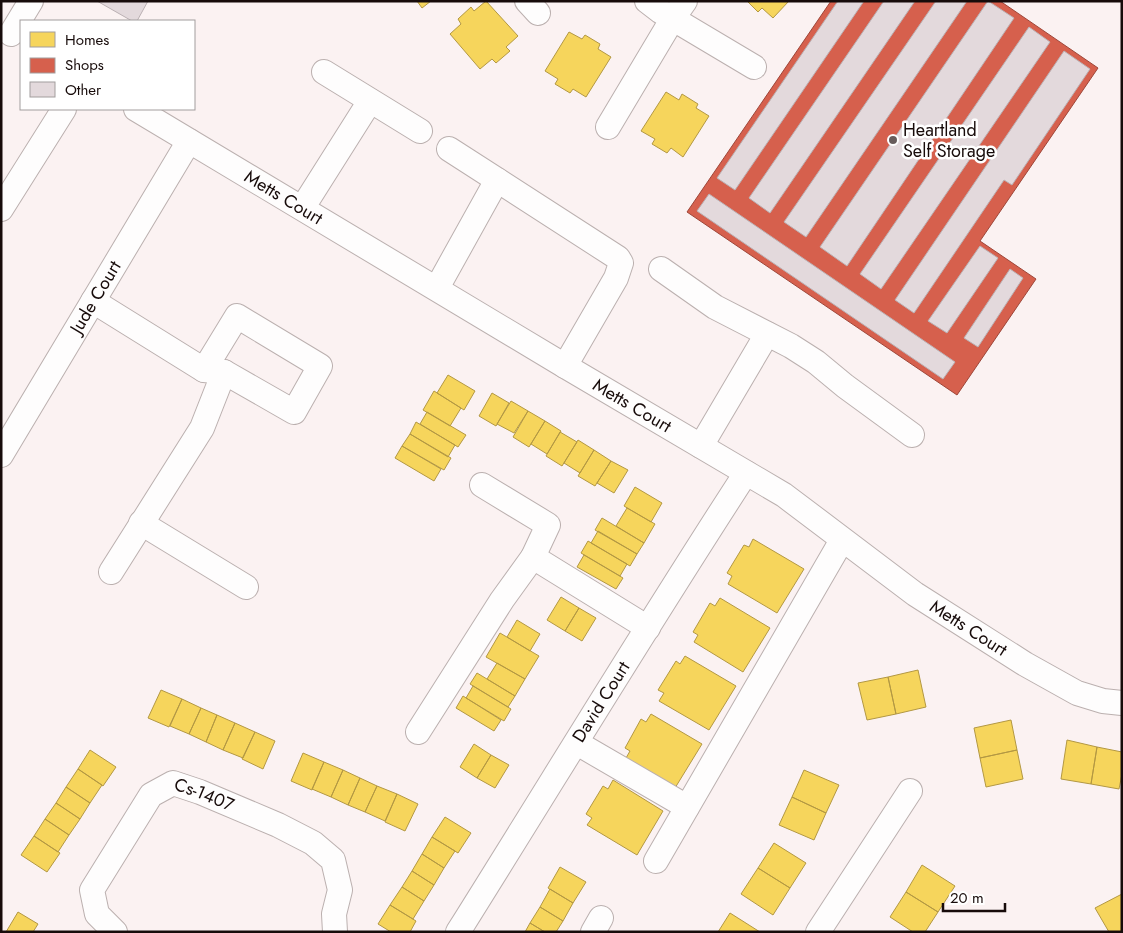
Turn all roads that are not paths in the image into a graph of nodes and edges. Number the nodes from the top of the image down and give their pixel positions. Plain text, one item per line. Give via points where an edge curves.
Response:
1 (31, 1) edge
2 (647, 1) edge
3 (679, 10) edge
4 (11, 34) edge
5 (754, 67) dead end
6 (324, 72) dead end
7 (370, 101) junction
8 (63, 110) edge
9 (138, 110) edge
10 (608, 127) dead end
11 (420, 132) dead end
12 (189, 141) junction
13 (449, 150) dead end
14 (497, 180) junction
15 (302, 207) junction
16 (1, 209) edge
17 (661, 269) dead end
18 (437, 288) junction
19 (92, 301) junction
20 (767, 334) junction
21 (565, 366) junction
22 (912, 435) dead end
23 (5, 442) edge
24 (701, 446) junction
25 (746, 473) junction
26 (482, 485) dead end
27 (141, 523) junction
28 (842, 540) junction
29 (533, 557) junction
30 (111, 572) dead end
31 (246, 587) dead end
32 (648, 628) junction
33 (1122, 704) edge
34 (418, 732) dead end
35 (577, 743) junction
36 (910, 791) dead end
37 (687, 807) junction
38 (656, 862) dead end
39 (116, 932) edge
40 (335, 932) edge
41 (458, 932) edge
42 (818, 932) edge

1 - 4 street
2 - 3 street
3 - 5 street
3 - 10 street
6 - 7 street
7 - 11 street
7 - 15 street
8 - 16 street
9 - 12 street, Metts Court
12 - 15 street, Metts Court
12 - 19 street, Jude Court
13 - 14 street
14 - 18 street
14 - 21 street via 621,263 616,278
15 - 18 street, Metts Court
17 - 20 street via 715,306
18 - 21 street, Metts Court
19 - 23 street, Jude Court
19 - 27 street via 214,371 202,428
20 - 22 street via 816,362
20 - 24 street
21 - 24 street, Metts Court
24 - 25 street, Metts Court
25 - 28 street, Metts Court via 784,495
25 - 32 street, David Court
26 - 29 street via 548,525
27 - 30 street
27 - 31 street
28 - 33 street, Metts Court via 915,594 1025,664 1077,693 1103,702
28 - 37 street
29 - 32 street
29 - 34 street
32 - 35 street, David Court
35 - 37 street
35 - 41 street, David Court
36 - 42 street
37 - 38 street
39 - 40 street, Cs-1407 via 97,914 92,890 151,795 173,783 278,825 312,843 333,860 340,890 334,914

